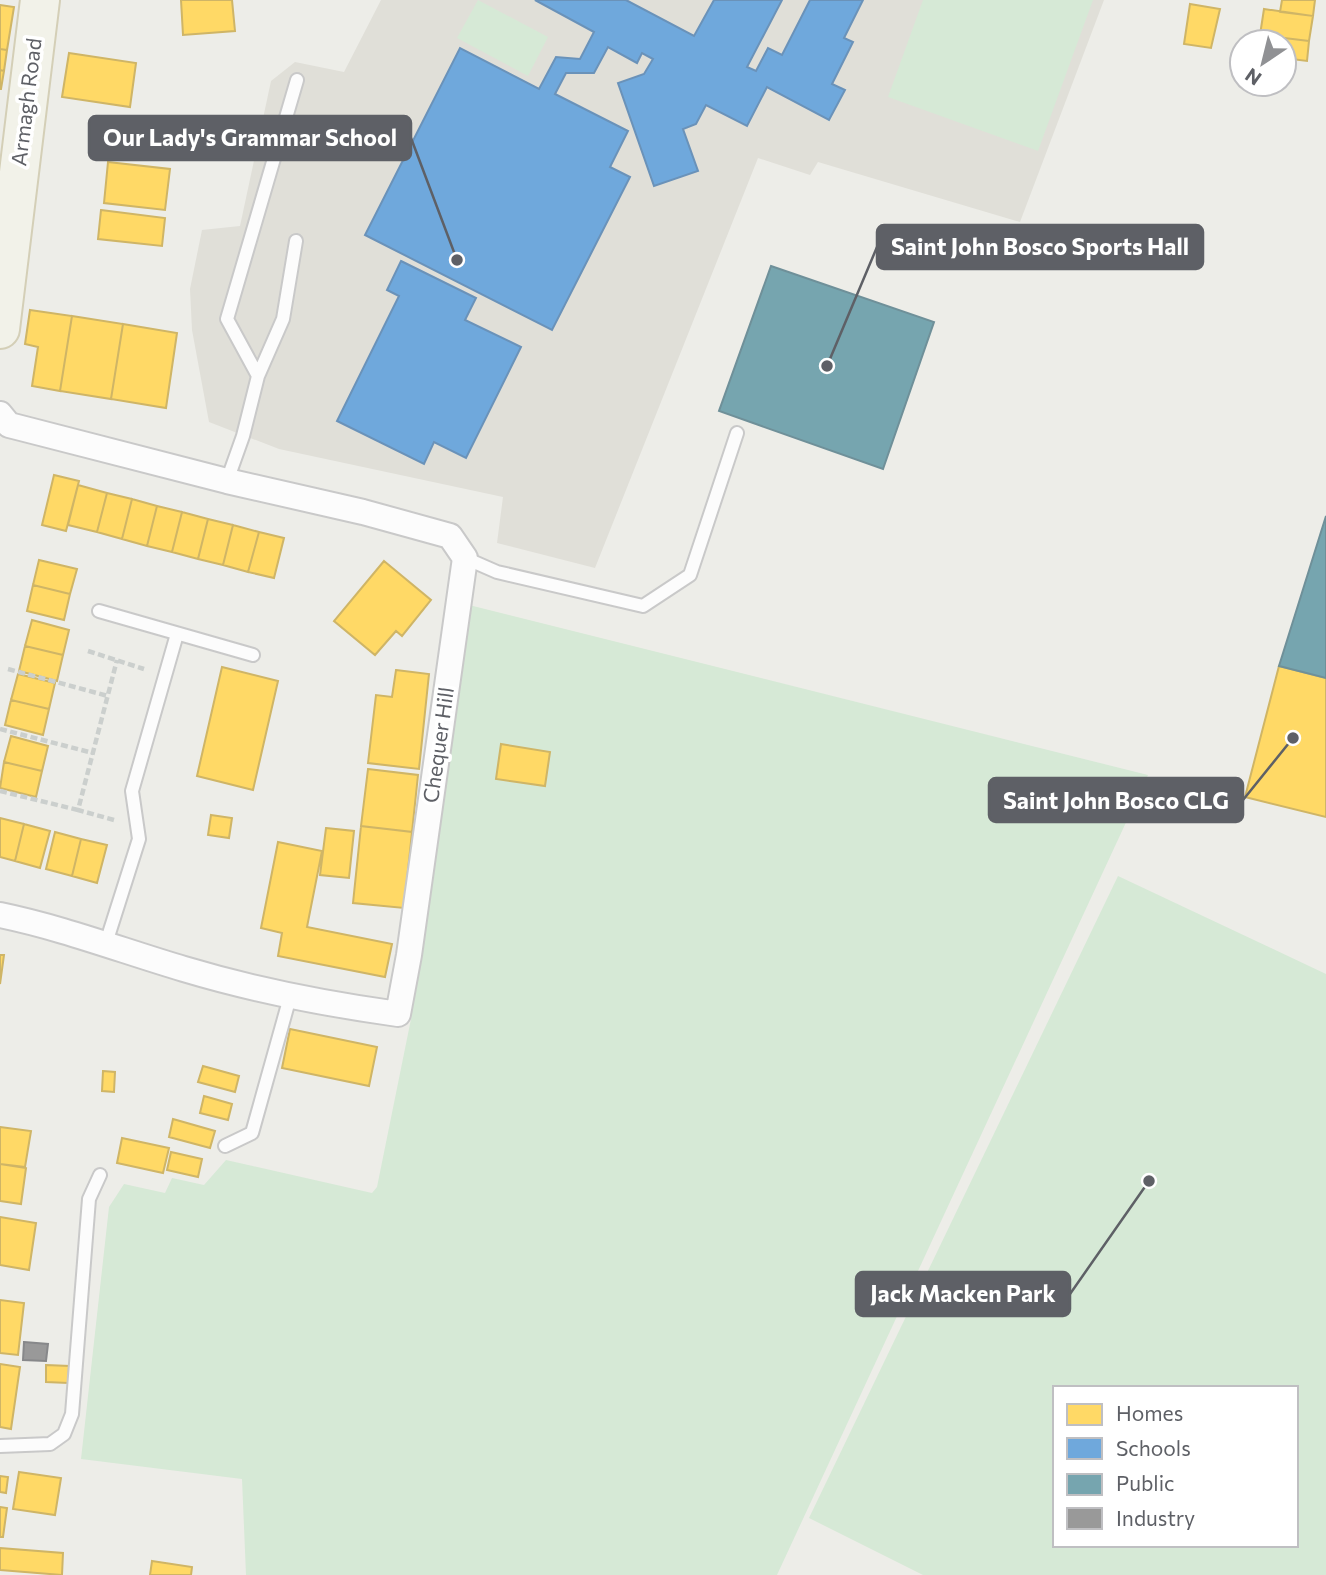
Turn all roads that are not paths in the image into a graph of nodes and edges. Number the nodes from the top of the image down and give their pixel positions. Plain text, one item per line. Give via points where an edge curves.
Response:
1 (40, 0) edge
2 (297, 80) dead end
3 (296, 241) dead end
4 (0, 329) edge
5 (258, 376) junction
6 (0, 414) edge
7 (737, 433) dead end
8 (227, 481) junction
9 (465, 558) junction
10 (99, 611) dead end
11 (177, 634) junction
12 (253, 655) dead end
13 (0, 915) edge
14 (106, 943) junction
15 (290, 996) junction
16 (225, 1146) dead end
17 (100, 1175) dead end
18 (0, 1446) edge

1 - 4 main road, Armagh Road
2 - 5 lane via 227,318
3 - 5 lane via 283,319
5 - 8 lane
6 - 8 street via 16,428
7 - 9 lane via 690,575 643,606 497,572
8 - 9 street via 450,536
9 - 15 street, Chequer Hill via 398,1014
10 - 11 lane
11 - 12 lane
11 - 14 lane via 132,791 139,839
13 - 14 street, Chequer Hill
14 - 15 street, Chequer Hill via 185,970
15 - 16 lane via 253,1133
17 - 18 lane via 89,1199 72,1414 64,1434 50,1444

